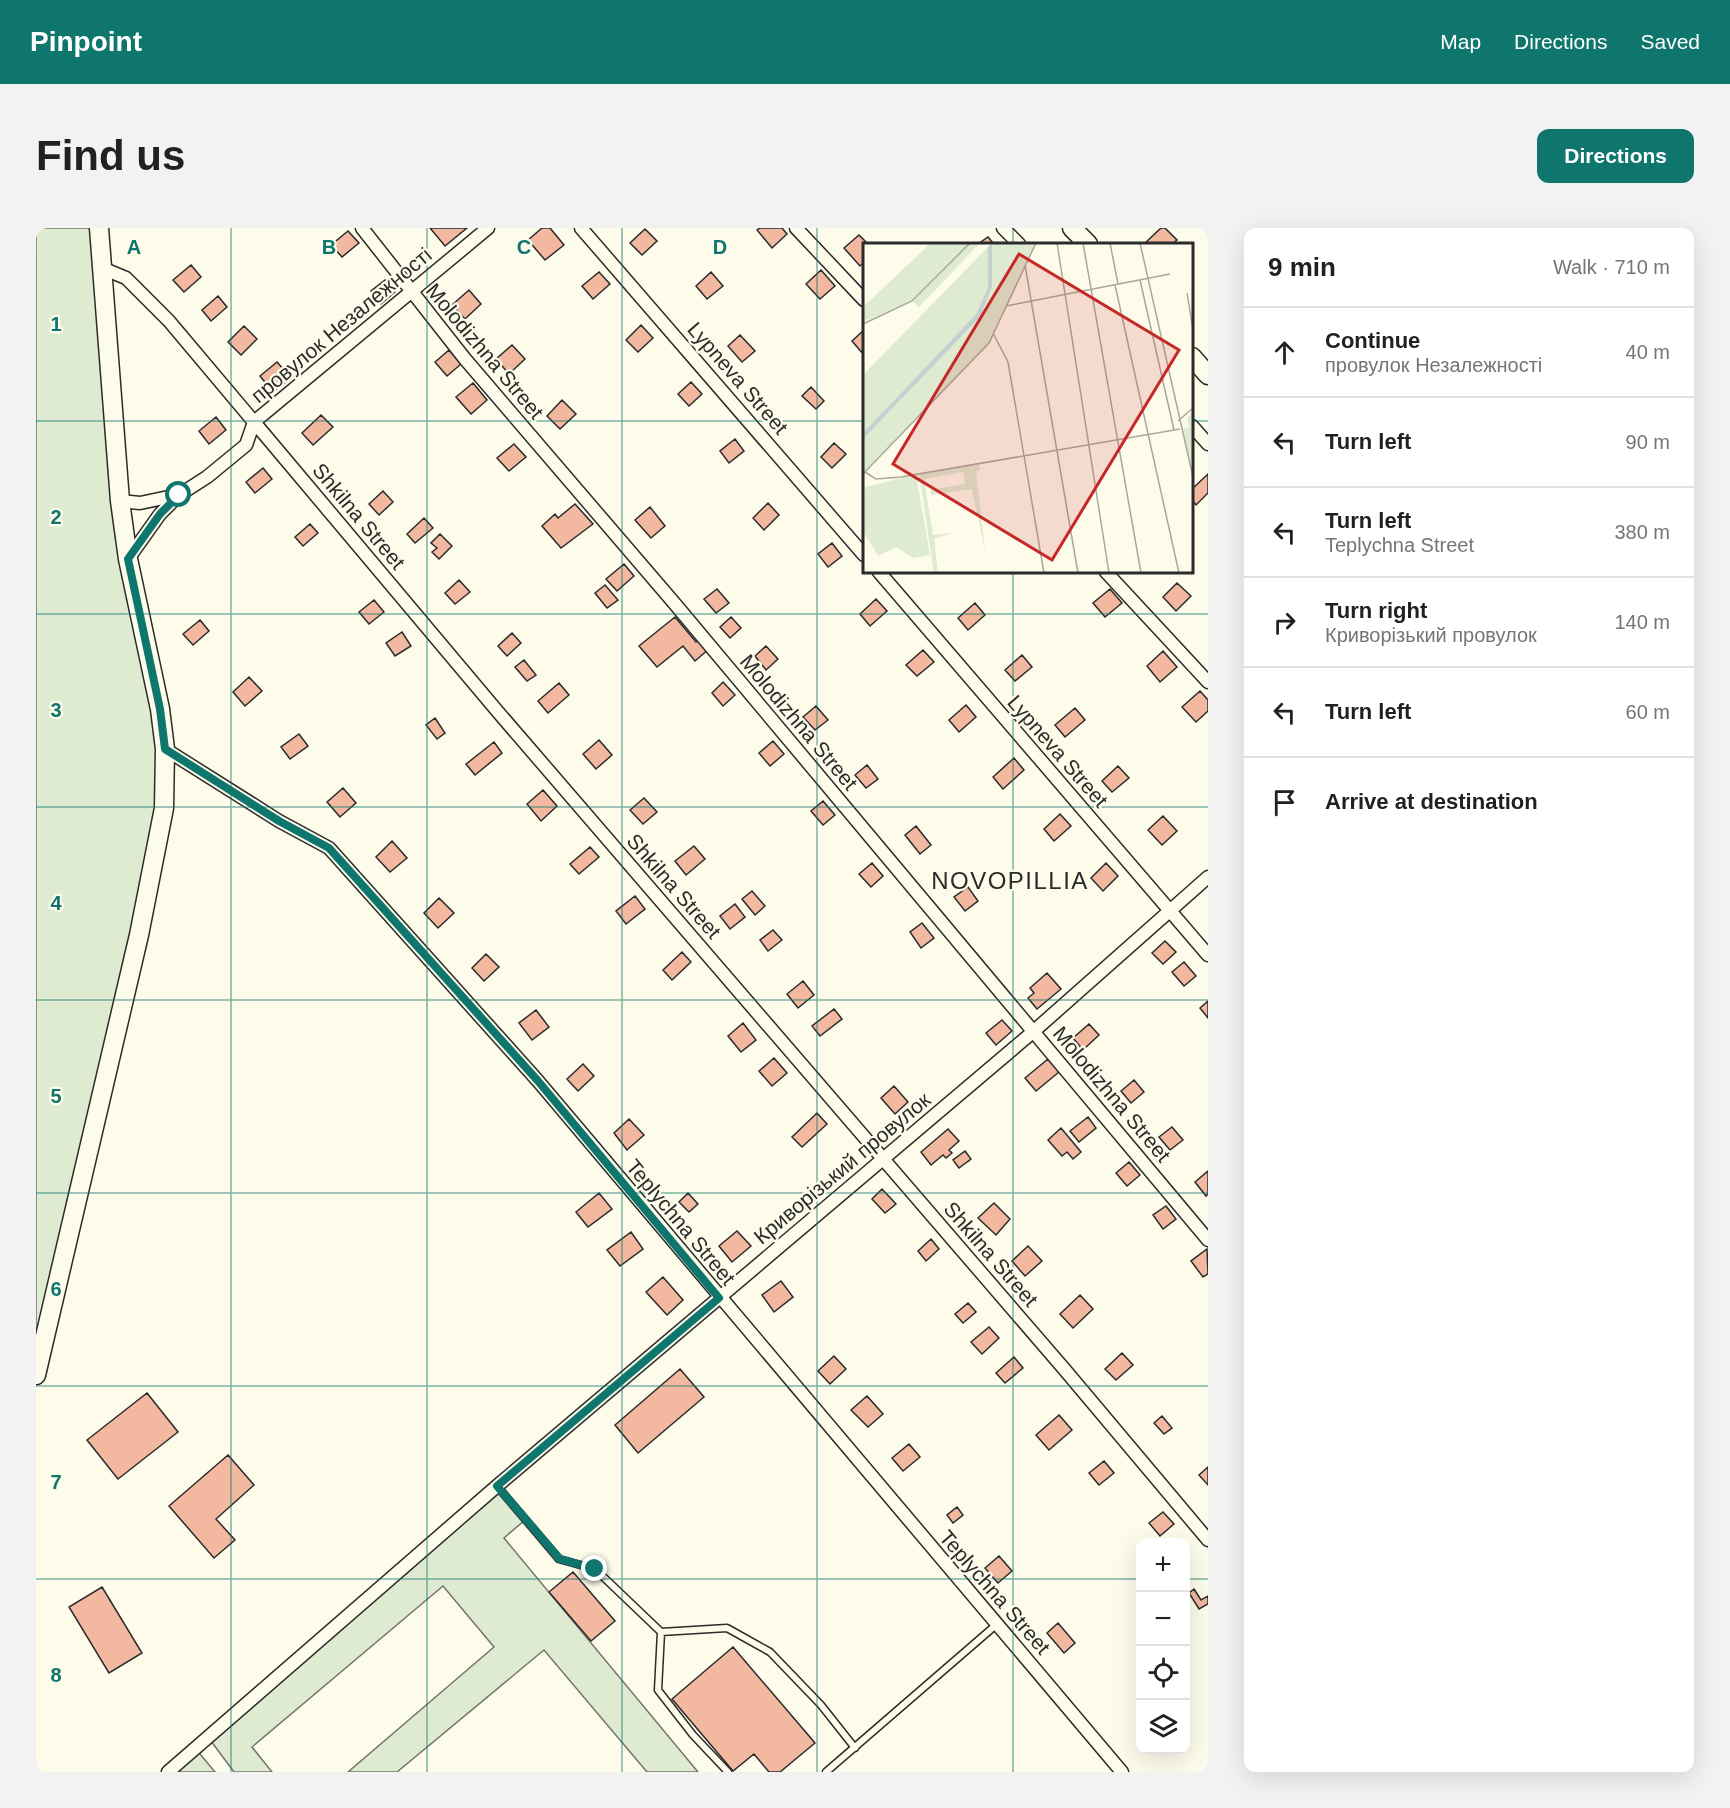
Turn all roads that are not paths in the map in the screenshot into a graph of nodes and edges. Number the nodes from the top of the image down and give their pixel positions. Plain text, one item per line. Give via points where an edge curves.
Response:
1 (99, 228) edge
2 (362, 228) edge
3 (488, 228) edge
4 (581, 228) edge
5 (796, 228) edge
6 (1003, 228) edge
7 (1072, 228) edge
8 (1018, 243) edge
9 (1087, 243) edge
10 (102, 268) junction
11 (411, 293) junction
12 (863, 299) edge
13 (1193, 359) edge
14 (1208, 375) edge
15 (254, 422) junction
16 (1193, 428) edge
17 (1208, 444) edge
18 (179, 495) junction
19 (120, 501) junction
20 (863, 554) edge
21 (128, 559) junction
22 (880, 573) edge
23 (1107, 573) edge
24 (1208, 682) edge
25 (165, 749) junction
26 (1208, 877) edge
27 (1168, 910) junction
28 (1208, 955) edge
29 (1034, 1031) junction
30 (883, 1159) junction
31 (1208, 1240) edge
32 (719, 1298) junction
33 (36, 1375) edge
34 (497, 1486) junction
35 (1208, 1540) edge
36 (996, 1625) junction
37 (661, 1632) junction
38 (855, 1748) junction
39 (168, 1772) edge
40 (728, 1772) edge
41 (826, 1772) edge
42 (1122, 1772) edge

1 - 10 street
2 - 11 street, Molodizhna Street
3 - 11 street, провулок Незалежності
4 - 20 street, Lypneva Street
5 - 12 street
6 - 8 street
7 - 9 street
10 - 15 street, Shkilna Street via 126,278 141,291
10 - 19 street
11 - 15 street, провулок Незалежності
11 - 29 street, Molodizhna Street
13 - 14 street
15 - 18 street, провулок Незалежності via 246,445
15 - 30 street, Shkilna Street
16 - 17 street
18 - 19 street via 140,504
18 - 21 street, провулок Незалежності via 160,514
19 - 21 street
21 - 25 street
22 - 27 street, Lypneva Street
23 - 24 street
25 - 32 street, Teplychna Street via 329,848 538,1081
25 - 33 street via 164,808 139,935
26 - 27 street, Криворізький провулок
27 - 28 street, Lypneva Street
27 - 29 street, Криворізький провулок
29 - 30 street, Криворізький провулок
29 - 31 street, Molodizhna Street
30 - 32 street, Криворізький провулок
30 - 35 street, Shkilna Street
32 - 34 street, Криворізький провулок
32 - 36 street, Teplychna Street
34 - 37 lane via 560,1559 595,1569
34 - 39 street, Криворізький провулок
36 - 38 lane
36 - 42 street, Teplychna Street
37 - 38 lane via 727,1628 770,1652 821,1705
37 - 40 lane via 658,1690
38 - 41 lane

